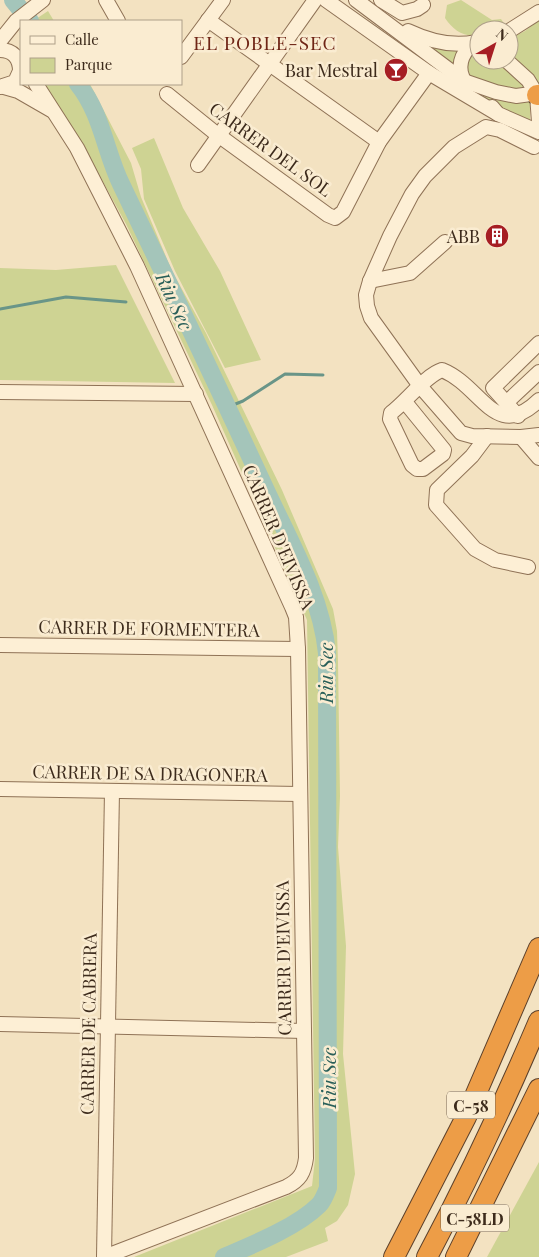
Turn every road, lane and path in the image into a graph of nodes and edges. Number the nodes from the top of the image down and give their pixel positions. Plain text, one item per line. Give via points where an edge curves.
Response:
1 (43, 0) edge
2 (106, 0) edge
3 (223, 0) edge
4 (315, 0) edge
5 (326, 0) edge
6 (356, 0) edge
7 (381, 0) edge
8 (423, 5) dead end
9 (539, 12) edge
10 (382, 19) junction
11 (17, 20) junction
12 (117, 20) edge
13 (208, 20) junction
14 (519, 25) edge
15 (0, 29) edge
16 (469, 43) edge
17 (3, 48) edge
18 (469, 49) edge
19 (182, 57) edge
20 (270, 64) junction
21 (20, 65) edge
22 (517, 70) edge
23 (429, 73) junction
24 (464, 81) junction
25 (37, 85) edge
26 (2, 87) edge
27 (167, 94) dead end
28 (538, 94) edge
29 (52, 110) junction
30 (498, 114) junction
31 (539, 122) edge
32 (539, 132) edge
33 (220, 136) junction
34 (379, 142) junction
35 (534, 147) dead end
36 (198, 166) dead end
37 (444, 242) dead end
38 (370, 281) junction
39 (539, 343) edge
40 (539, 372) edge
41 (420, 386) junction
42 (0, 392) edge
43 (196, 394) junction
44 (539, 400) edge
45 (406, 402) junction
46 (506, 403) junction
47 (518, 416) junction
48 (539, 435) edge
49 (487, 436) junction
50 (521, 437) junction
51 (539, 458) edge
52 (528, 567) dead end
53 (0, 645) edge
54 (298, 649) junction
55 (0, 789) edge
56 (112, 791) junction
57 (299, 794) junction
58 (539, 948) edge
59 (539, 1021) edge
60 (0, 1024) edge
61 (107, 1027) junction
62 (304, 1032) junction
63 (539, 1089) edge
64 (104, 1257) edge
65 (394, 1257) edge
66 (427, 1257) edge
67 (456, 1257) edge

1 - 11 street
2 - 12 street
3 - 13 street
4 - 20 street
5 - 23 street
6 - 10 street
7 - 8 street via 402,13
9 - 14 street
10 - 16 street via 436,42
10 - 24 street
11 - 15 street
11 - 17 street
13 - 19 street
13 - 20 street
17 - 21 street
18 - 24 street via 463,54 459,67
20 - 33 street
20 - 34 street
21 - 26 street via 15,82
22 - 28 street
23 - 30 street
23 - 34 street, CARRER DEL SOL
24 - 28 street via 516,96
24 - 30 street
25 - 29 street, CARRER D'EIVISSA
26 - 29 street, CARRER D'EIVISSA via 18,91
27 - 33 street, CARRER DEL SOL
28 - 31 street
29 - 43 street, CARRER D'EIVISSA via 78,148
30 - 32 street
33 - 34 street, CARRER DEL SOL via 335,218 343,212
33 - 36 street
35 - 38 street via 486,126 454,147 412,194
37 - 38 street via 410,273
38 - 41 street via 366,295 371,318
39 - 46 street via 494,388
40 - 46 street
41 - 45 street
41 - 47 street via 433,372 442,370 453,374 496,413 506,417
41 - 49 street via 461,433
42 - 43 street
43 - 54 street, CARRER D'EIVISSA via 296,617
44 - 47 street
45 - 45 street via 390,413 390,419 412,465 423,469 444,450
46 - 47 street
48 - 50 street
49 - 50 street
49 - 52 street via 472,456 437,490 436,505 475,549 495,560
50 - 51 street
53 - 54 street, CARRER DE FORMENTERA
54 - 57 street, CARRER D'EIVISSA
55 - 56 street, CARRER DE SA DRAGONERA
56 - 57 street, CARRER DE SA DRAGONERA
56 - 61 street, CARRER DE CABRERA
57 - 62 street, CARRER D'EIVISSA
58 - 65 highway, C-58 via 466,1117
59 - 66 highway, C-58 via 510,1089
60 - 61 street
61 - 62 street
61 - 64 street, CARRER DE CABRERA
62 - 64 street, CARRER D'EIVISSA via 306,1158 304,1170 294,1183
63 - 67 highway, C-58LD

